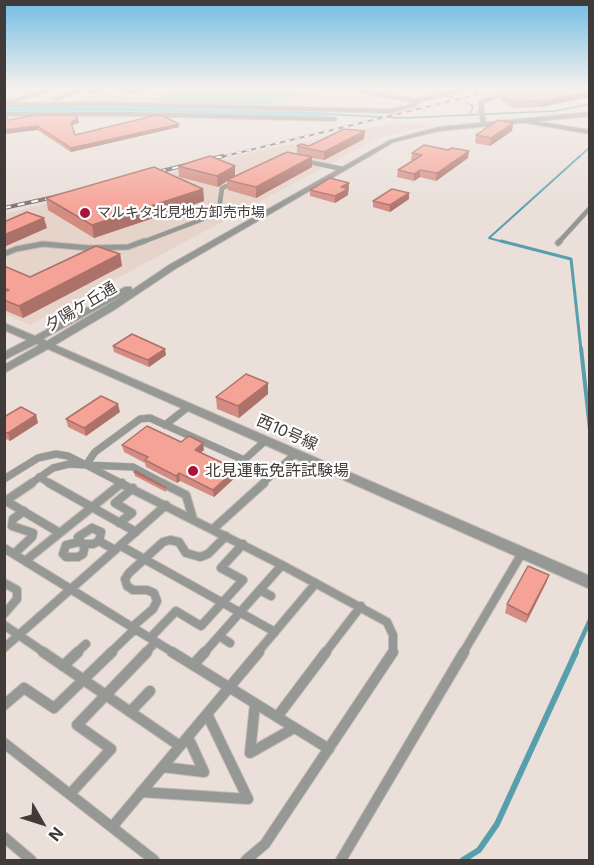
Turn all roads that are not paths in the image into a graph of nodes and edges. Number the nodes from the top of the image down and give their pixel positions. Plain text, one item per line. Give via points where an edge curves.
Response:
1 (437, 129) edge
2 (575, 129) edge
3 (590, 132) edge
4 (297, 159) edge
5 (343, 169) junction
6 (240, 179) edge
7 (590, 208) edge
8 (558, 243) dead end
9 (4, 254) edge
10 (172, 267) junction
11 (4, 326) edge
12 (35, 340) junction
13 (47, 345) junction
14 (4, 357) edge
15 (4, 370) edge
16 (188, 407) junction
17 (165, 425) junction
18 (265, 441) junction
19 (295, 454) junction
20 (86, 465) junction
21 (39, 477) junction
22 (4, 479) edge
23 (122, 483) junction
24 (133, 489) junction
25 (5, 501) edge
26 (166, 505) junction
27 (92, 507) junction
28 (24, 511) junction
29 (193, 519) junction
30 (119, 523) junction
31 (213, 529) junction
32 (136, 532) junction
33 (57, 536) junction
34 (226, 536) junction
35 (99, 541) junction
36 (82, 543) junction
37 (243, 544) junction
38 (66, 545) junction
39 (4, 548) edge
40 (118, 548) junction
41 (14, 554) junction
42 (522, 554) junction
43 (145, 559) junction
44 (25, 561) junction
45 (282, 565) junction
46 (4, 583) edge
47 (316, 583) junction
48 (590, 583) edge
49 (71, 589) junction
50 (260, 590) junction
51 (271, 596) dead end
52 (222, 603) junction
53 (361, 606) junction
54 (240, 613) junction
55 (4, 614) edge
56 (4, 625) edge
57 (134, 628) junction
58 (275, 632) junction
59 (19, 635) junction
60 (219, 636) junction
61 (153, 640) junction
62 (231, 643) dead end
63 (86, 644) dead end
64 (4, 648) edge
65 (193, 665) junction
66 (63, 666) junction
67 (83, 679) junction
68 (229, 688) junction
69 (150, 691) dead end
70 (105, 694) junction
71 (255, 704) junction
72 (4, 705) edge
73 (130, 712) junction
74 (207, 714) junction
75 (277, 717) junction
76 (294, 728) junction
77 (188, 737) junction
78 (4, 743) edge
79 (180, 746) junction
80 (329, 749) junction
81 (163, 767) junction
82 (141, 792) junction
83 (70, 794) junction
84 (112, 827) junction
85 (4, 837) edge
86 (31, 861) edge
87 (154, 861) edge
88 (246, 861) edge
89 (341, 861) edge

1 - 5 street, 夕陽ケ丘通 via 380,147
2 - 3 street
4 - 5 lane
5 - 10 street, 夕陽ケ丘通
6 - 9 lane via 222,188 219,209 128,247 43,244
7 - 8 lane
10 - 12 street, 夕陽ケ丘通
10 - 13 street, 夕陽ケ丘通
11 - 12 street, 西10号線
12 - 13 street, 西10号線
12 - 14 street, 夕陽ケ丘通
13 - 15 street, 夕陽ケ丘通
13 - 16 street, 西10号線
16 - 17 lane
16 - 18 street, 西10号線
17 - 18 lane via 244,460
17 - 20 lane via 150,418 140,420 95,452
18 - 19 street, 西10号線
19 - 31 lane
19 - 42 street, 西10号線
20 - 21 lane via 53,468
20 - 22 lane via 56,454 38,458
20 - 23 lane
20 - 29 lane via 133,467 186,495
21 - 25 lane
21 - 27 lane
23 - 24 lane
23 - 27 lane
24 - 26 lane
24 - 30 lane via 115,503 132,513
25 - 28 lane
26 - 29 lane
26 - 32 lane
27 - 30 lane
27 - 33 lane
28 - 33 lane
28 - 41 lane via 13,519 12,526 33,532 32,537
29 - 31 lane
30 - 32 lane
31 - 34 lane
32 - 40 lane
33 - 38 lane
33 - 44 lane
34 - 37 lane
34 - 43 lane via 200,557 191,556 179,542 170,540
35 - 36 lane
35 - 36 lane via 101,532 92,528 81,533
35 - 40 lane
36 - 38 lane
36 - 38 lane via 83,554 72,558 63,554
37 - 45 lane
37 - 52 lane via 221,568 243,580
39 - 41 lane
40 - 43 lane
40 - 49 lane
41 - 44 lane
42 - 48 street, 西10号線
42 - 89 lane
43 - 52 lane
43 - 57 lane via 129,573 125,579 127,586 154,593 157,600
44 - 49 lane
45 - 47 lane
45 - 50 lane
46 - 55 lane via 16,590 17,599
47 - 53 lane
47 - 58 lane
49 - 57 lane
49 - 59 lane
50 - 51 lane
50 - 54 lane
52 - 54 lane
52 - 61 lane via 201,626 176,611
53 - 75 lane
53 - 80 lane via 387,622 393,635 393,653
54 - 58 lane
54 - 60 lane
56 - 59 lane
57 - 61 lane
57 - 67 lane
58 - 68 lane
59 - 64 lane
59 - 66 lane
60 - 62 lane
60 - 65 lane
61 - 65 lane
61 - 70 lane
63 - 66 lane
65 - 68 lane
66 - 67 lane
67 - 70 lane
67 - 72 lane via 54,708 24,687
68 - 71 lane
68 - 74 lane
69 - 73 lane
70 - 73 lane
70 - 83 lane via 77,725 111,748
71 - 75 lane
71 - 76 lane via 250,753
73 - 79 lane
74 - 77 lane
74 - 82 lane via 248,799
75 - 76 lane
76 - 80 lane
77 - 79 lane
77 - 81 lane via 204,772
78 - 83 lane
79 - 81 lane
80 - 88 lane via 265,844
81 - 82 lane
82 - 84 lane
83 - 84 lane
84 - 87 lane
85 - 86 lane

